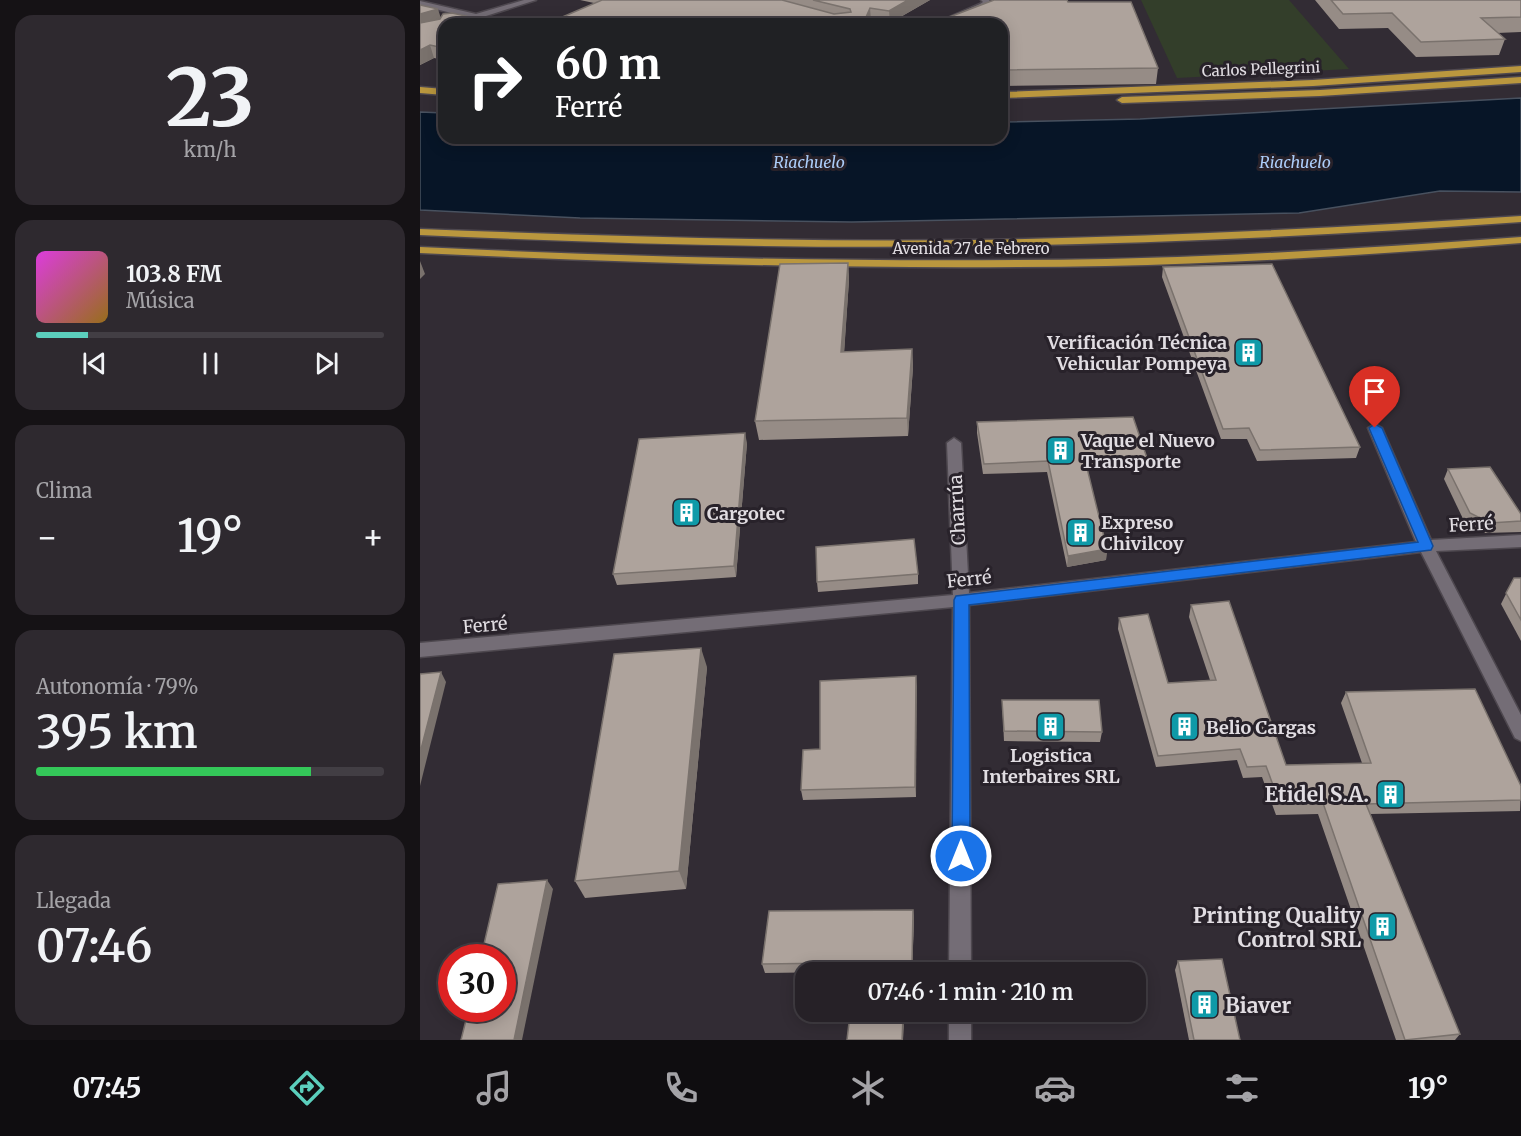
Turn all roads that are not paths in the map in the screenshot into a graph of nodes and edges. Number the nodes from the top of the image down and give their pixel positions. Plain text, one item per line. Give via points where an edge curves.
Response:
1 (532, 0) edge
2 (986, 1) edge
3 (420, 3) edge
4 (477, 17) junction
5 (473, 18) edge
6 (481, 18) edge
7 (951, 18) edge
8 (1521, 69) edge
9 (1521, 80) edge
10 (420, 90) edge
11 (438, 92) edge
12 (1008, 95) edge
13 (1008, 103) edge
14 (1521, 219) edge
15 (420, 232) edge
16 (1521, 240) edge
17 (420, 250) edge
18 (1375, 428) dead end
19 (954, 443) dead end
20 (1521, 542) edge
21 (1426, 546) junction
22 (961, 600) junction
23 (420, 650) edge
24 (1521, 733) edge
25 (960, 962) edge
26 (960, 1022) edge
27 (960, 1040) edge

1 - 4 street
2 - 7 street
3 - 4 street
4 - 5 street
4 - 6 street
8 - 12 main road, Carlos Pellegrini via 1313,83
9 - 13 main road, Carlos Pellegrini via 1320,93
10 - 11 main road
14 - 15 main road, Avenida 27 de Febrero via 1215,237 925,244 572,239
16 - 17 main road, Avenida 27 de Febrero via 1188,260 940,264 713,261
18 - 21 street
19 - 22 street, Charrúa
20 - 21 street, Ferré
21 - 22 street, Ferré
21 - 24 street
22 - 23 street, Ferré
22 - 25 street, Charrúa
26 - 27 street

